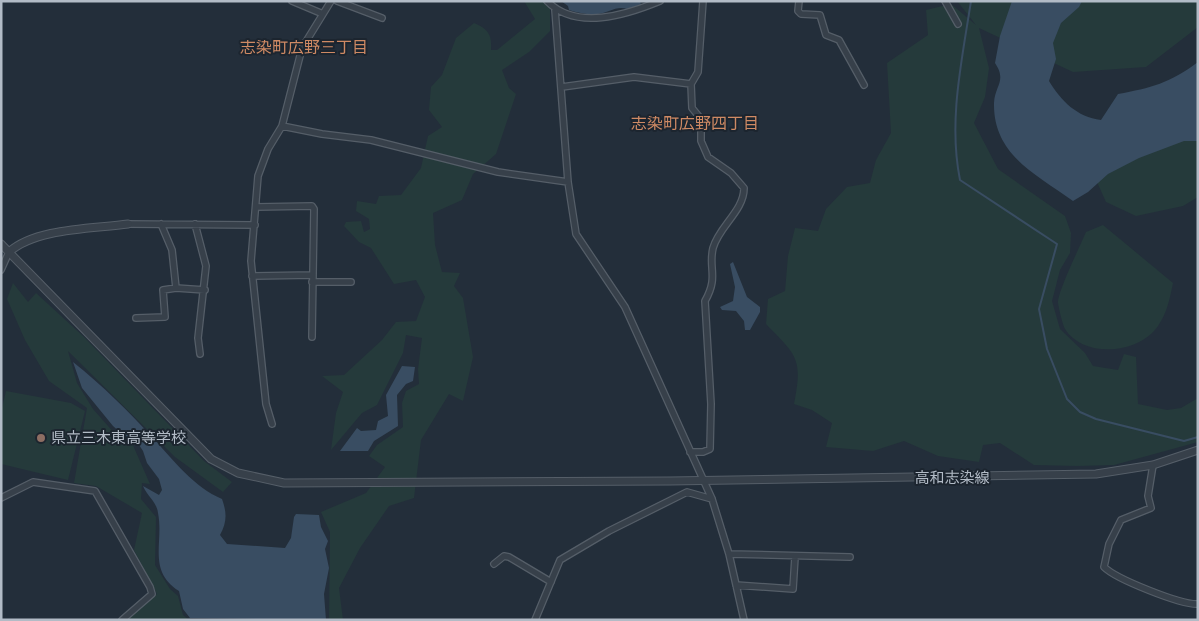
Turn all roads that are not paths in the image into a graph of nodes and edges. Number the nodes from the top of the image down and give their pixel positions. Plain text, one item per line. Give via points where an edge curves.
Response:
1 (292, 1) edge
2 (331, 1) edge
3 (337, 1) edge
4 (547, 1) edge
5 (660, 1) edge
6 (703, 1) edge
7 (799, 1) edge
8 (945, 1) edge
9 (556, 10) junction
10 (323, 14) junction
11 (382, 18) dead end
12 (958, 24) dead end
13 (691, 84) junction
14 (864, 85) dead end
15 (562, 87) junction
16 (282, 126) junction
17 (568, 182) junction
18 (256, 207) junction
19 (128, 224) joint
20 (161, 224) junction
21 (195, 224) junction
22 (254, 225) junction
23 (1, 244) edge
24 (9, 252) junction
25 (1, 270) edge
26 (252, 276) junction
27 (313, 278) junction
28 (352, 282) dead end
29 (176, 288) junction
30 (205, 290) junction
31 (136, 318) dead end
32 (312, 337) dead end
33 (200, 354) dead end
34 (272, 424) dead end
35 (1198, 450) edge
36 (690, 452) junction
37 (1153, 465) junction
38 (702, 481) junction
39 (1, 498) edge
40 (712, 499) junction
41 (729, 554) junction
42 (795, 557) junction
43 (850, 557) dead end
44 (494, 564) dead end
45 (551, 582) junction
46 (736, 586) junction
47 (1198, 604) edge
48 (122, 620) edge
49 (535, 620) edge
50 (744, 620) edge

1 - 10 street
2 - 10 street
3 - 11 street
4 - 9 street
5 - 9 street via 622,15 567,16
6 - 13 street via 698,72
7 - 14 street via 798,11 801,14 820,15 826,35 839,40
8 - 12 street
9 - 15 street
10 - 16 street via 302,48
13 - 15 street via 634,77
13 - 36 street via 692,108 701,119 702,141 708,157 731,173 744,188 744,199 713,249 712,287 705,301 711,404 710,449
15 - 17 street
16 - 17 street via 372,140 498,172
16 - 18 street via 260,169
17 - 36 street via 576,234 624,307
18 - 22 street
18 - 27 street via 312,206
19 - 20 street
19 - 24 street via 34,237
20 - 21 street
20 - 29 street via 172,250
21 - 22 street
21 - 30 street via 206,266
22 - 26 street
23 - 24 street, 高和志染線
24 - 25 street
24 - 38 street, 高和志染線 via 211,459 238,473 284,483
26 - 27 street
26 - 34 street via 266,404
27 - 28 street
27 - 32 street
29 - 30 street
29 - 31 street via 164,290 165,317
30 - 33 street via 198,338
35 - 37 street, 高和志染線
36 - 38 street
37 - 38 street, 高和志染線 via 1096,474
37 - 47 street via 1148,496 1151,508 1121,520 1109,544 1104,567 1110,573 1149,590
38 - 40 street
39 - 48 street via 34,482 95,491 152,594
40 - 41 street
40 - 45 street via 687,492 560,560
41 - 42 street
41 - 46 street
42 - 43 street
42 - 46 street via 793,589
44 - 45 street via 504,556 508,557
45 - 49 street
46 - 50 street

